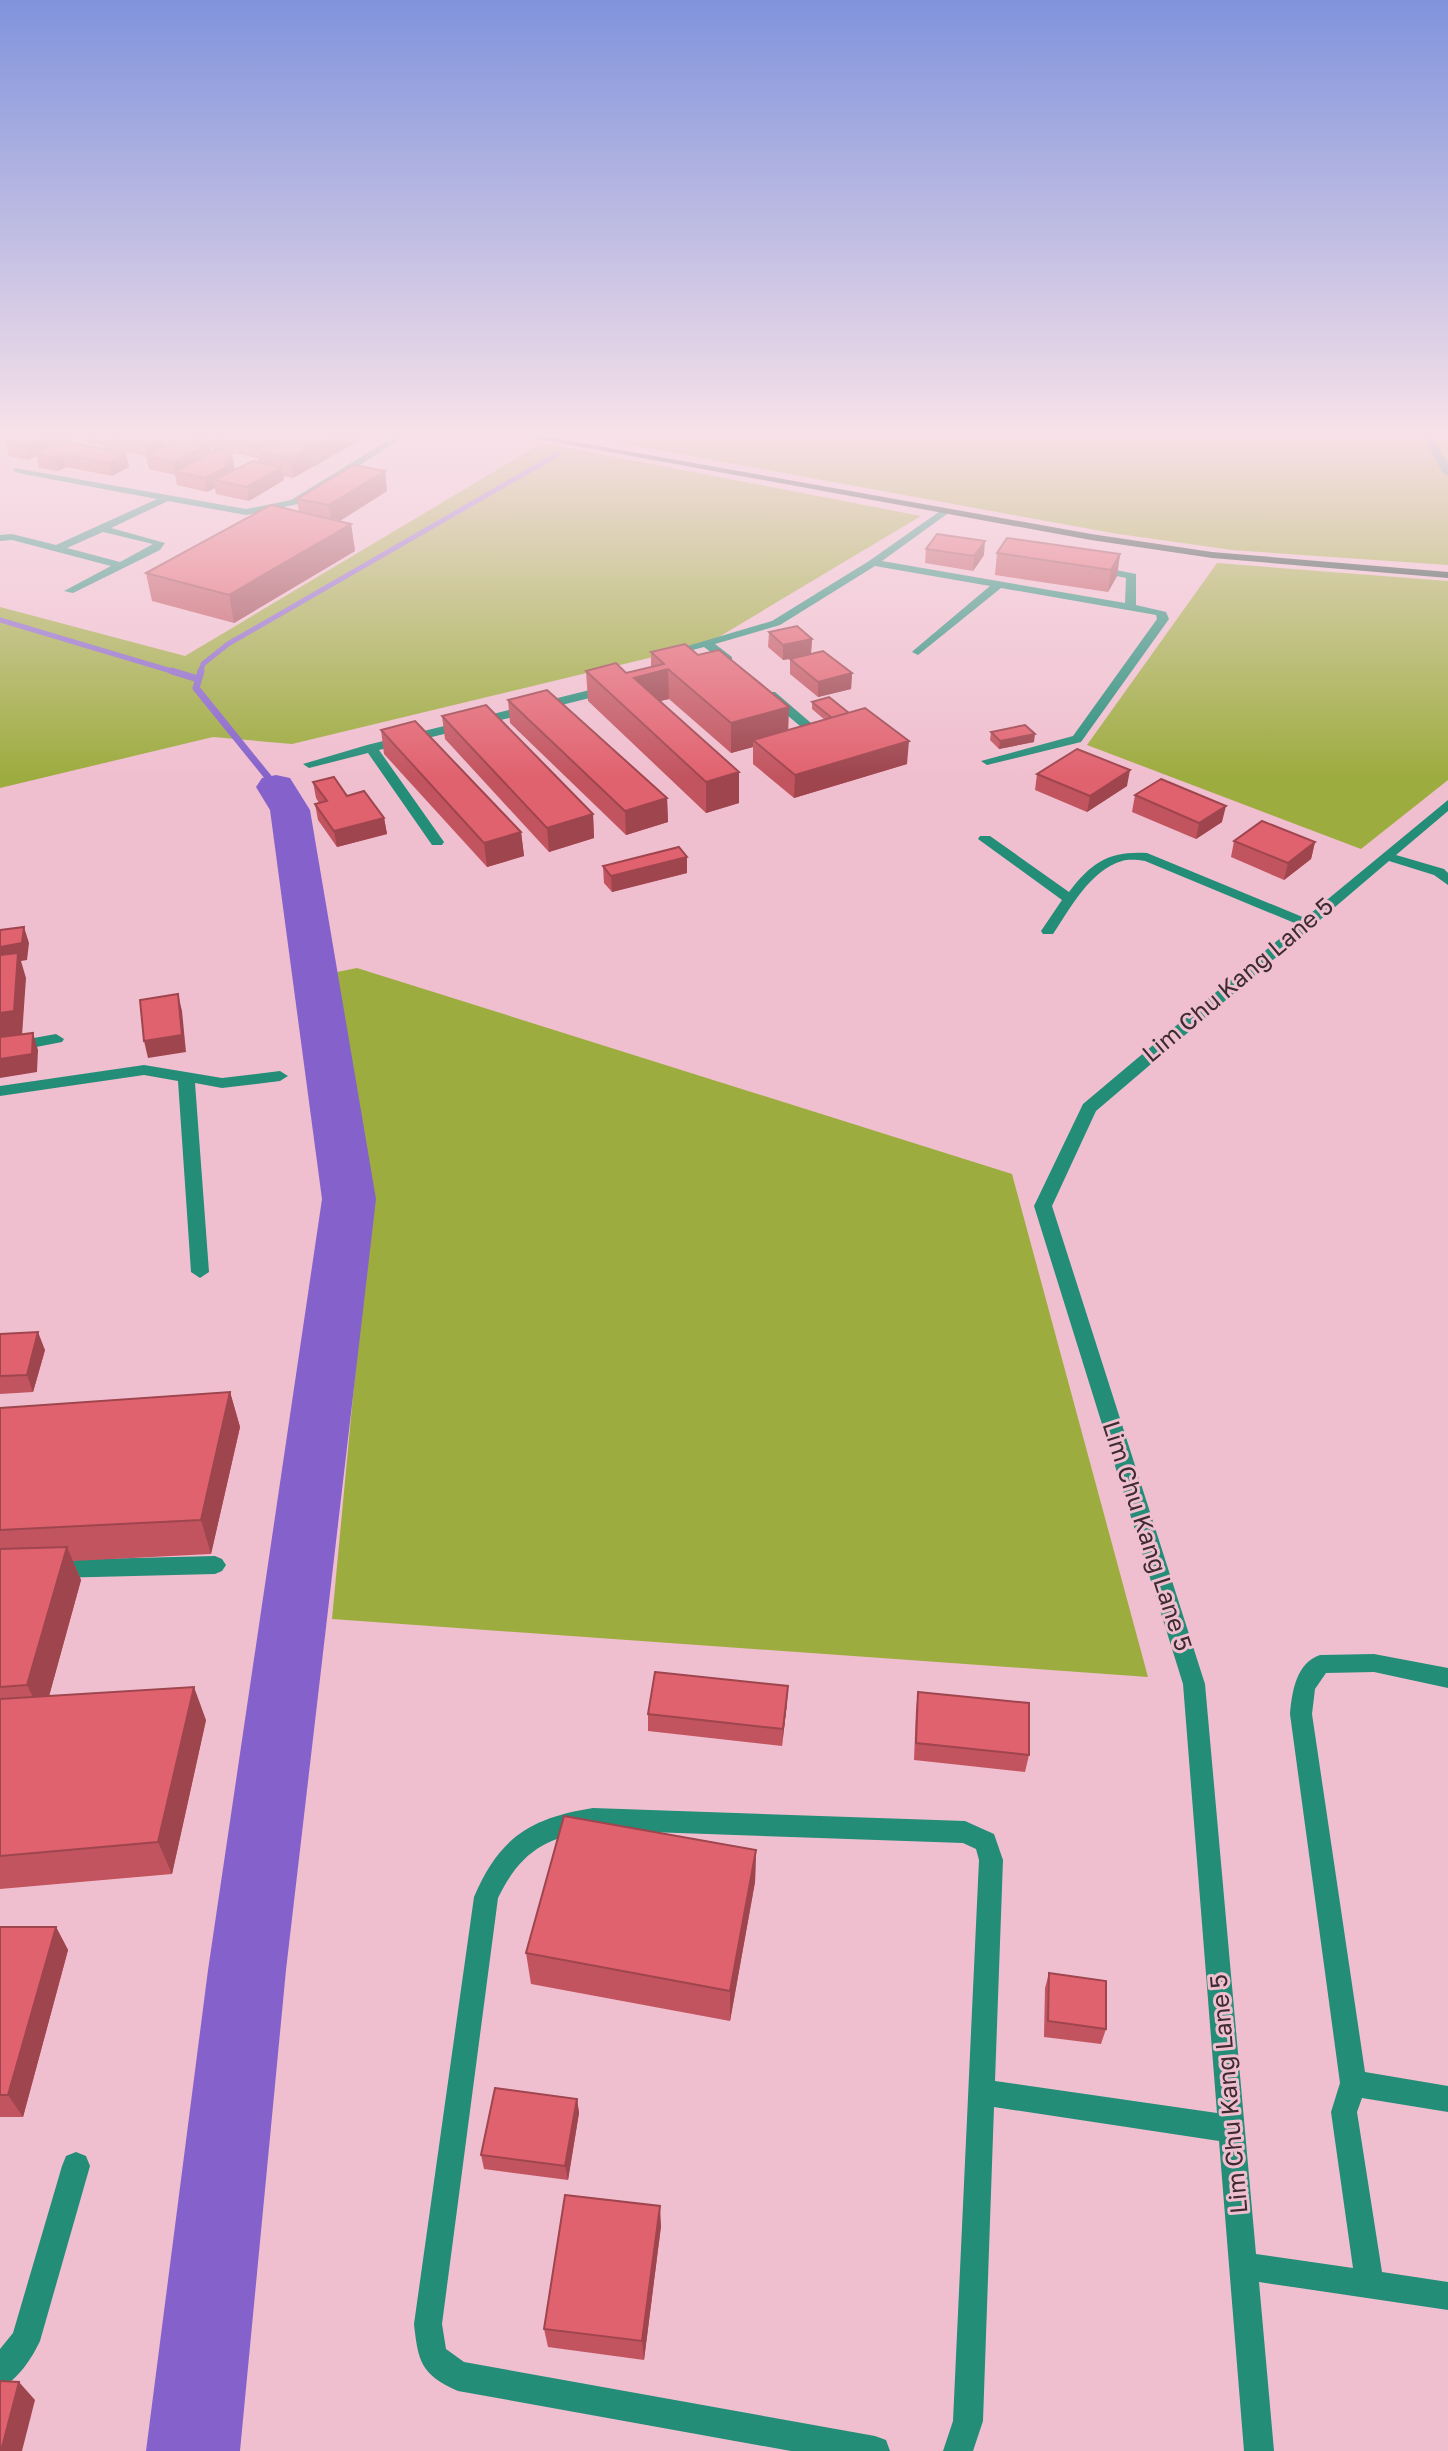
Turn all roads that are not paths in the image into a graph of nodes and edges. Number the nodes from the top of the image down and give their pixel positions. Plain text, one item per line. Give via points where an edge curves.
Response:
1 (155, 548) edge
2 (893, 548) edge
3 (1171, 548) edge
4 (57, 549) edge
5 (873, 563) junction
6 (119, 565) junction
7 (1088, 567) edge
8 (1448, 575) edge
9 (996, 586) junction
10 (69, 591) dead end
11 (1130, 606) junction
12 (708, 644) junction
13 (918, 652) dead end
14 (652, 657) edge
15 (728, 659) junction
16 (715, 662) edge
17 (738, 668) edge
18 (622, 685) edge
19 (759, 685) edge
20 (821, 738) edge
21 (372, 748) junction
22 (987, 761) dead end
23 (309, 764) dead end
24 (1448, 804) edge
25 (985, 839) dead end
26 (437, 842) dead end
27 (1385, 856) junction
28 (1448, 881) edge
29 (1070, 899) junction
30 (1306, 923) junction
31 (1048, 931) dead end
32 (56, 1039) dead end
33 (0, 1048) edge
34 (186, 1075) junction
35 (280, 1076) dead end
36 (0, 1091) edge
37 (200, 1272) dead end
38 (215, 1566) dead end
39 (27, 1570) edge
40 (1448, 1678) edge
41 (1353, 2083) junction
42 (981, 2092) junction
43 (1448, 2099) edge
44 (1232, 2129) junction
45 (76, 2166) dead end
46 (1244, 2266) junction
47 (1370, 2284) junction
48 (1448, 2296) edge
49 (0, 2373) edge
50 (875, 2451) edge
51 (958, 2451) edge
52 (1259, 2451) edge

1 - 6 street
2 - 5 street
3 - 8 main road
4 - 6 street
5 - 9 street
5 - 12 street via 776,623
6 - 10 street
7 - 11 street via 1132,576
9 - 11 street
9 - 13 street
11 - 22 street via 1160,612 1163,619 1077,739
12 - 14 street
12 - 15 street
15 - 16 street
15 - 17 street
18 - 21 street
19 - 20 street
21 - 23 street
21 - 26 street
24 - 27 street, Lim Chu Kang Lane 5
25 - 29 street
27 - 28 street via 1439,872
27 - 30 street, Lim Chu Kang Lane 5
29 - 30 street via 1104,863 1122,856 1147,857
29 - 31 street
30 - 44 street, Lim Chu Kang Lane 5 via 1089,1108 1043,1206 1194,1684
32 - 33 street
34 - 35 street via 222,1083
34 - 36 street via 144,1070
34 - 37 street
38 - 39 street
40 - 41 street via 1374,1663 1320,1664 1304,1686 1301,1714
41 - 43 street
41 - 47 street via 1344,2112
42 - 44 street
42 - 50 street via 991,1860 986,1842 965,1832 593,1819 560,1823 528,1839 500,1865 486,1897 428,2324 432,2357 458,2376
42 - 51 street via 968,2421
44 - 46 street, Lim Chu Kang Lane 5
45 - 49 street via 25,2341
46 - 47 street
46 - 52 street, Lim Chu Kang Lane 5
47 - 48 street

